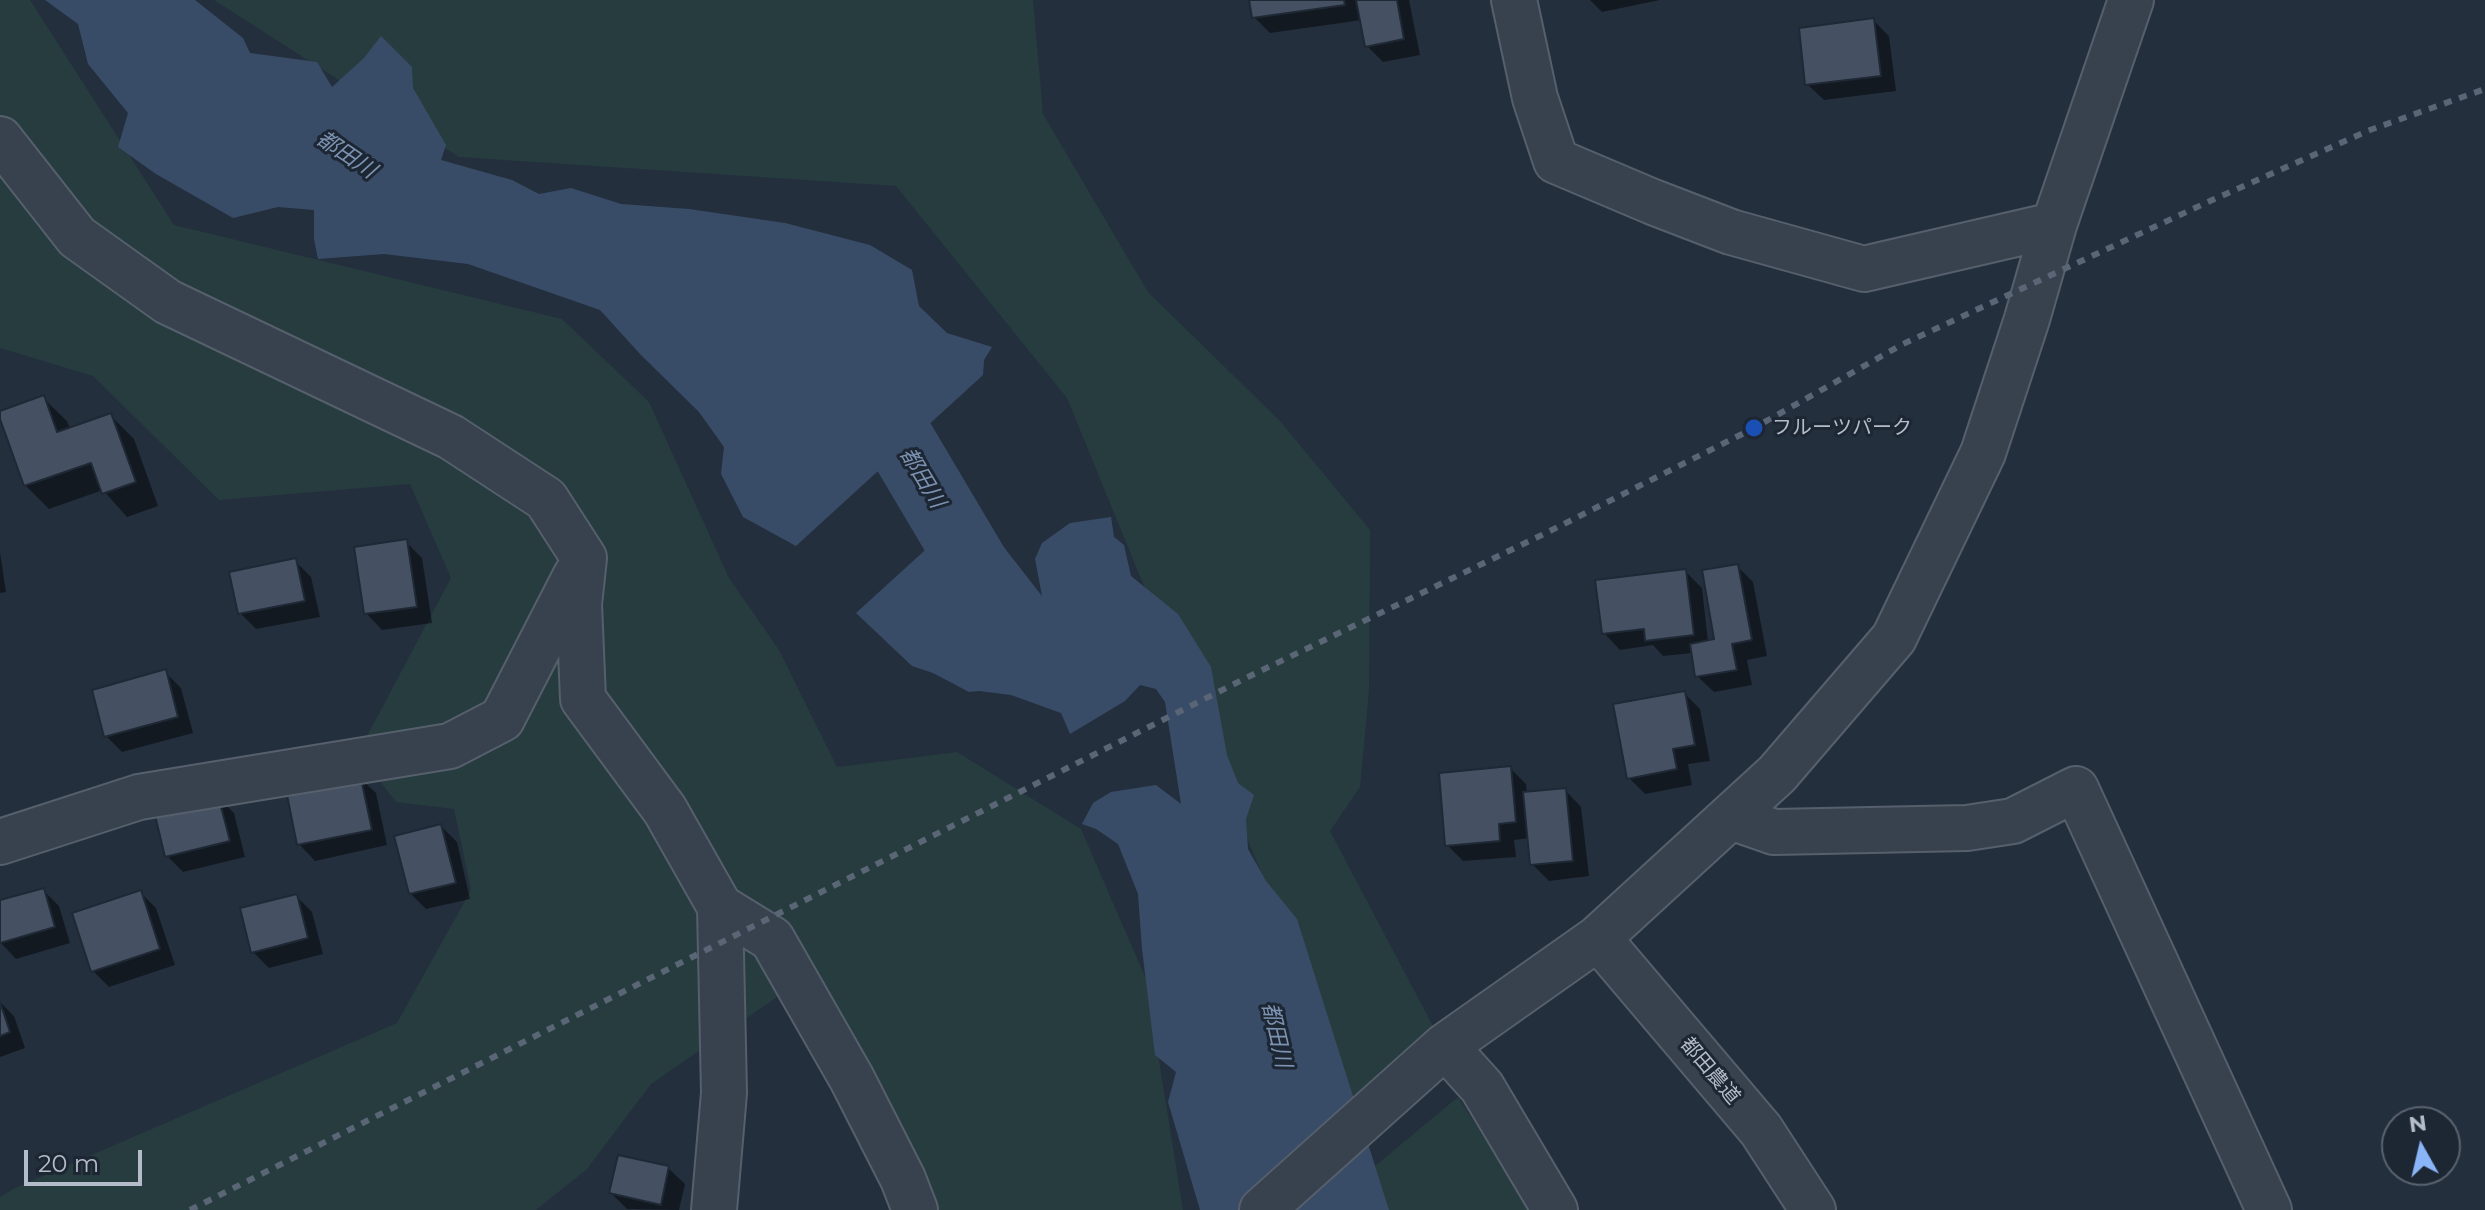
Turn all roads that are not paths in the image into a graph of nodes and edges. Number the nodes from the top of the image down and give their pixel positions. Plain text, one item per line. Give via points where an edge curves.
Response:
1 (1514, 0) edge
2 (2131, 0) edge
3 (0, 139) edge
4 (2054, 225) junction
5 (584, 558) junction
6 (1731, 817) junction
7 (0, 842) edge
8 (720, 907) junction
9 (1598, 938) junction
10 (1445, 1046) junction
11 (714, 1210) edge
12 (915, 1210) edge
13 (1262, 1210) edge
14 (1555, 1210) edge
15 (1813, 1210) edge
16 (2269, 1210) edge

1 - 4 street via 1535,98 1556,161 1653,202 1731,232 1864,269
2 - 4 street
3 - 5 street via 77,237 128,276 168,302 451,437 546,499
4 - 6 street via 1983,453 1894,638 1777,774
5 - 7 street via 502,719 450,746 139,797
5 - 8 street via 579,604 583,699 665,810
6 - 9 street
6 - 16 street via 1774,832 1967,828 2013,821 2076,789
8 - 11 street via 724,1093
8 - 12 street via 772,939 852,1079
9 - 10 street
9 - 15 street, 都田農道 via 1761,1130
10 - 13 street
10 - 14 street via 1482,1087

